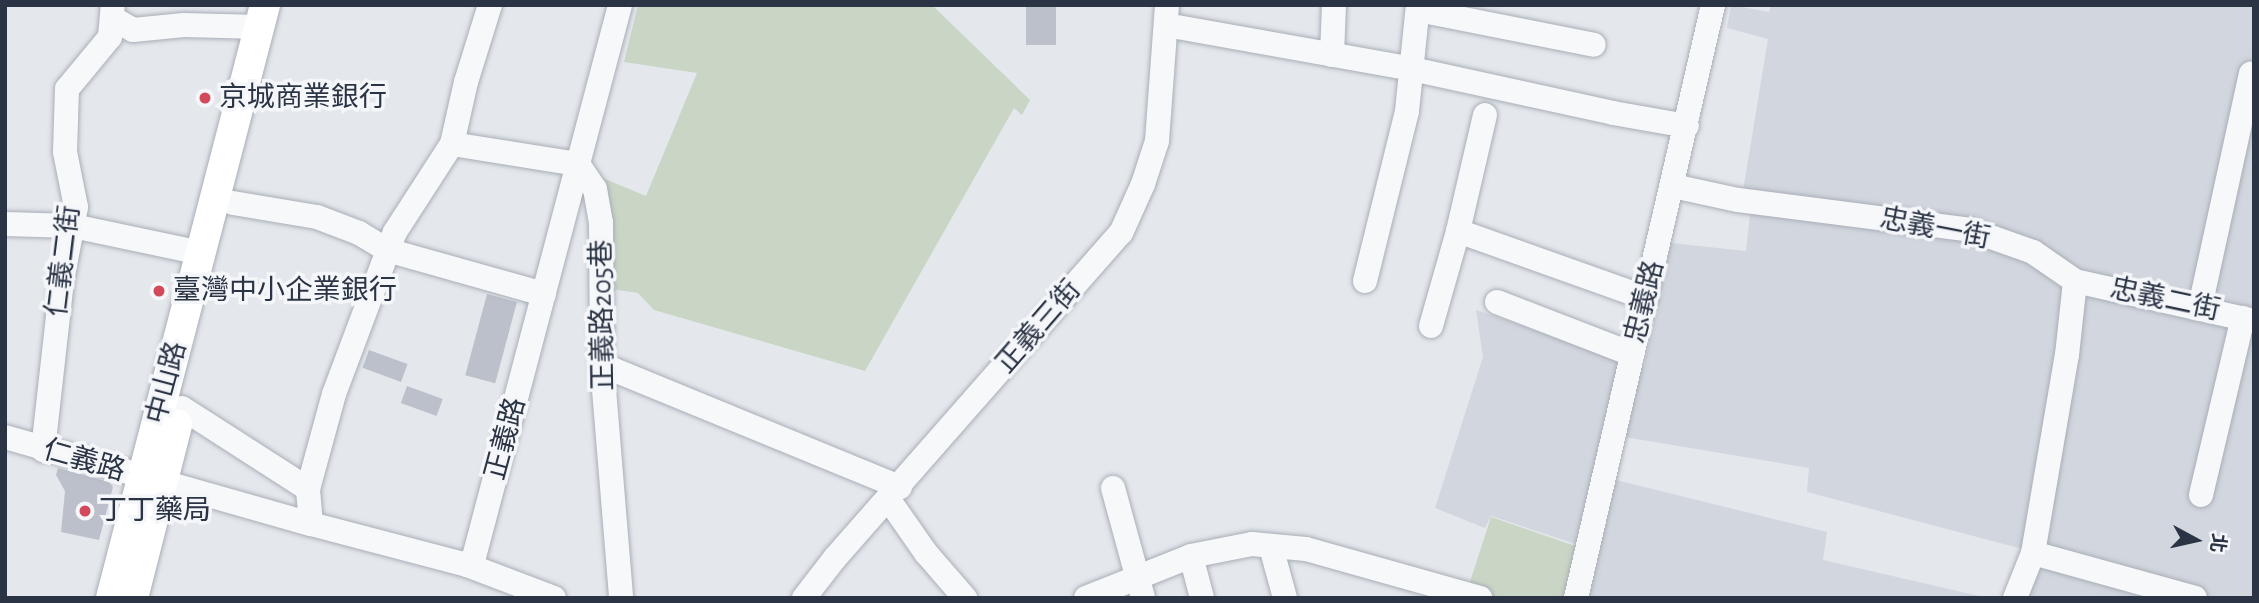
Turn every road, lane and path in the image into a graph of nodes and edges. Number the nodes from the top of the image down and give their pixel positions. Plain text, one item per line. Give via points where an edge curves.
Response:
1 (284, 5) edge
2 (490, 5) edge
3 (620, 5) edge
4 (1334, 5) edge
5 (1713, 5) edge
6 (1418, 8) edge
7 (113, 12) edge
8 (1166, 15) edge
9 (262, 16) edge
10 (1594, 45) dead end
11 (1332, 55) junction
12 (1412, 69) junction
13 (2251, 74) dead end
14 (1485, 115) dead end
15 (1687, 126) junction
16 (452, 144) junction
17 (578, 164) junction
18 (1673, 186) junction
19 (233, 203) junction
20 (5, 223) edge
21 (73, 226) junction
22 (1458, 231) junction
23 (387, 250) junction
24 (201, 253) junction
25 (1365, 281) dead end
26 (2075, 281) junction
27 (544, 294) junction
28 (1646, 298) junction
29 (1497, 302) dead end
30 (2200, 307) junction
31 (2248, 319) edge
32 (1431, 326) dead end
33 (1632, 354) junction
34 (602, 365) junction
35 (182, 408) junction
36 (5, 437) edge
37 (43, 450) junction
38 (153, 480) junction
39 (1113, 488) dead end
40 (308, 489) junction
41 (895, 493) junction
42 (2201, 495) dead end
43 (311, 524) junction
44 (1270, 547) junction
45 (2033, 553) junction
46 (1191, 556) junction
47 (467, 565) junction
48 (1140, 588) edge
49 (111, 598) edge
50 (133, 598) edge
51 (554, 598) edge
52 (621, 598) edge
53 (804, 598) edge
54 (965, 598) edge
55 (1086, 598) edge
56 (1202, 598) edge
57 (1285, 598) edge
58 (1480, 598) edge
59 (1576, 598) edge
60 (2015, 598) edge
61 (2195, 598) edge

1 - 19 main road, 中山路
2 - 16 street
3 - 17 street, 正義路
4 - 11 street
5 - 15 street, 忠義路
6 - 10 street
6 - 12 street
7 - 9 street via 133,30
7 - 21 street, 仁義二街 via 110,37 67,89 65,152 75,207
8 - 11 street
8 - 41 street, 正義三街 via 1157,141 1121,233
9 - 24 main road, 中山路
11 - 12 street
12 - 15 street
12 - 25 street via 1389,192
13 - 30 street
14 - 22 street
15 - 18 street, 忠義路
16 - 17 street
16 - 23 street
17 - 27 street, 正義路
17 - 34 street, 正義路205巷 via 595,188 601,222
18 - 26 street, 忠義一街 via 1738,200 1971,230 2033,252
18 - 28 street, 忠義路
19 - 23 street via 317,217
19 - 35 main road, 中山路
20 - 21 street
21 - 24 street
21 - 37 street, 仁義二街 via 62,281
22 - 28 street
22 - 32 street
23 - 27 street
23 - 40 street via 334,394
24 - 38 main road, 中山路
26 - 30 street, 忠義二街
26 - 45 street
27 - 47 street, 正義路 via 474,557
28 - 33 street, 忠義路
29 - 33 street
30 - 31 street, 忠義二街
31 - 42 street
33 - 59 street, 忠義路
34 - 41 street
34 - 52 street, 正義路205巷
35 - 38 main road, 中山路
35 - 40 street
36 - 37 street, 仁義路
37 - 38 street, 仁義路
38 - 43 street
38 - 49 main road, 中山路
38 - 50 main road, 中山路
39 - 48 street
40 - 43 street
41 - 53 street, 正義三街
41 - 54 street via 926,553
43 - 47 street
44 - 46 street via 1252,544
44 - 57 street
44 - 58 street via 1306,549
45 - 60 street
45 - 61 street
46 - 48 street
46 - 56 street
47 - 51 street
48 - 55 street

